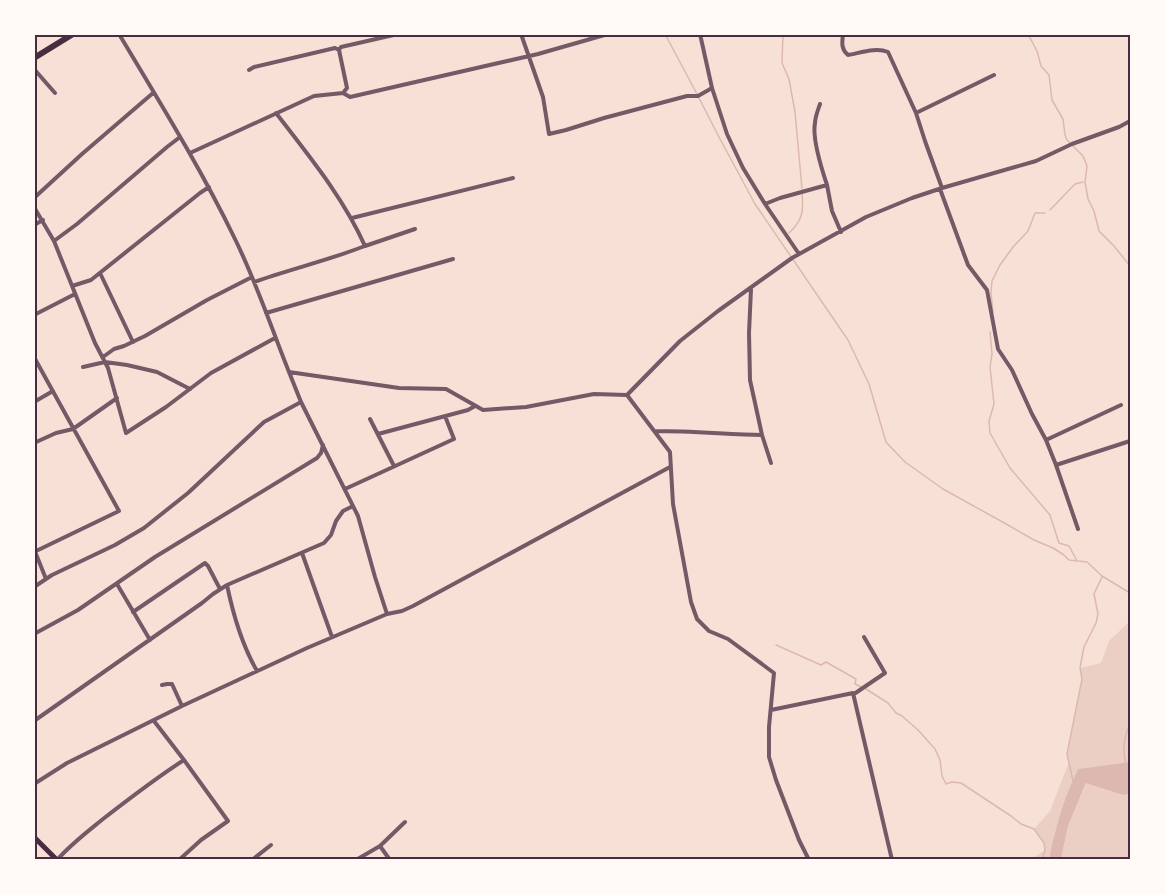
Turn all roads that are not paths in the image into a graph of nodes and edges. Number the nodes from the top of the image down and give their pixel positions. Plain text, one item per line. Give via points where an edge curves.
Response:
1 (73, 34) edge
2 (118, 34) edge
3 (398, 34) edge
4 (521, 34) edge
5 (608, 34) edge
6 (843, 34) edge
7 (600, 35) edge
8 (700, 35) edge
9 (339, 50) junction
10 (528, 56) junction
11 (34, 58) edge
12 (34, 69) edge
13 (249, 70) dead end
14 (994, 75) dead end
15 (712, 88) junction
16 (55, 93) dead end
17 (153, 93) junction
18 (343, 93) junction
19 (820, 104) dead end
20 (276, 113) junction
21 (916, 113) junction
22 (1131, 121) edge
23 (180, 137) junction
24 (190, 153) junction
25 (513, 178) dead end
26 (827, 185) junction
27 (209, 188) junction
28 (941, 189) junction
29 (34, 198) edge
30 (765, 204) junction
31 (34, 207) edge
32 (352, 218) junction
33 (43, 220) junction
34 (34, 225) edge
35 (415, 229) dead end
36 (841, 232) junction
37 (54, 241) junction
38 (365, 246) junction
39 (799, 254) junction
40 (453, 259) dead end
41 (100, 273) junction
42 (253, 280) junction
43 (72, 286) junction
44 (751, 288) junction
45 (75, 294) junction
46 (266, 313) junction
47 (34, 315) edge
48 (275, 338) junction
49 (133, 342) junction
50 (34, 357) edge
51 (103, 357) junction
52 (105, 362) junction
53 (83, 368) dead end
54 (289, 372) junction
55 (190, 389) junction
56 (53, 391) junction
57 (627, 395) junction
58 (117, 398) junction
59 (34, 402) edge
60 (301, 402) junction
61 (1121, 405) dead end
62 (475, 406) junction
63 (444, 416) junction
64 (370, 419) dead end
65 (73, 429) junction
66 (654, 431) junction
67 (378, 434) junction
68 (762, 435) junction
69 (1046, 440) junction
70 (1131, 441) edge
71 (34, 443) edge
72 (323, 445) junction
73 (771, 463) dead end
74 (1056, 465) junction
75 (394, 466) junction
76 (670, 467) junction
77 (345, 489) junction
78 (353, 506) junction
79 (1078, 529) dead end
80 (35, 551) edge
81 (302, 553) junction
82 (46, 580) junction
83 (117, 584) junction
84 (227, 585) junction
85 (34, 587) edge
86 (220, 589) junction
87 (134, 612) junction
88 (387, 614) junction
89 (34, 634) edge
90 (332, 637) junction
91 (864, 637) dead end
92 (150, 640) junction
93 (257, 671) junction
94 (162, 685) dead end
95 (854, 694) junction
96 (182, 706) junction
97 (771, 710) junction
98 (34, 721) edge
99 (154, 721) junction
100 (184, 760) junction
101 (34, 784) edge
102 (405, 822) dead end
103 (34, 837) edge
104 (271, 845) dead end
105 (380, 846) junction
106 (57, 860) edge
107 (179, 860) edge
108 (252, 860) edge
109 (356, 860) edge
110 (390, 860) edge
111 (809, 860) edge
112 (892, 860) edge

1 - 11 highway
2 - 17 street
3 - 9 street
4 - 10 street
5 - 7 street
6 - 21 street via 842,45 848,55 888,52
7 - 10 street
8 - 15 street
9 - 13 street
9 - 18 street via 347,88
10 - 15 street via 543,97 549,134 698,96
10 - 18 street via 350,97
12 - 16 street
14 - 21 street
15 - 30 street via 727,134
17 - 23 street
17 - 29 street
18 - 20 street via 314,96
19 - 26 street via 815,136
20 - 24 street
20 - 32 street
21 - 28 street
22 - 28 street via 1036,161
23 - 24 street
23 - 37 street
24 - 27 street
25 - 32 street
26 - 30 street
26 - 36 street
27 - 41 street
27 - 42 street
28 - 36 street via 866,217
28 - 69 street via 968,265 987,290 998,349
30 - 39 street
31 - 33 street
32 - 38 street
33 - 34 street
33 - 37 street
35 - 38 street
36 - 39 street
37 - 43 street
38 - 42 street
39 - 44 street
40 - 46 street
41 - 43 street
41 - 49 street
42 - 46 street
42 - 49 street
43 - 45 street
44 - 57 street via 680,341
44 - 68 street via 750,380
45 - 47 street
45 - 51 street
46 - 48 street
48 - 54 street
48 - 55 street
49 - 51 street
50 - 56 street
51 - 52 street
52 - 53 street
52 - 55 street via 157,372
52 - 58 street
54 - 60 street
54 - 62 street via 399,388 446,389
55 - 58 street via 126,434
56 - 59 street
56 - 65 street
57 - 62 street via 594,394 526,407 483,410
57 - 66 street
58 - 65 street
60 - 72 street
60 - 82 street via 264,422 144,528
61 - 69 street
62 - 63 street
63 - 67 street
63 - 75 street via 454,439
64 - 67 street
65 - 71 street
65 - 80 street via 119,511
66 - 68 street
66 - 76 street via 670,452
67 - 75 street
68 - 73 street
69 - 74 street
70 - 74 street
72 - 77 street
72 - 83 street via 317,458
74 - 79 street
75 - 77 street
76 - 88 street via 422,601
76 - 97 street via 673,504 697,619 774,673
77 - 78 street
78 - 81 street via 343,511 324,543
78 - 88 street
80 - 82 street
81 - 84 street
81 - 90 street
82 - 85 street
83 - 87 street
83 - 89 street
84 - 86 street
84 - 93 street
86 - 87 street via 205,563
86 - 92 street
87 - 92 street
88 - 90 street
90 - 93 street
91 - 95 street via 885,673
92 - 98 street
93 - 96 street
94 - 96 street via 172,684
95 - 97 street
95 - 112 street
96 - 99 street
97 - 111 street via 769,757
99 - 100 street
99 - 101 street
100 - 106 street via 123,803
100 - 107 street via 228,821
102 - 105 street
103 - 106 main road
104 - 108 street
105 - 109 street
105 - 110 street

